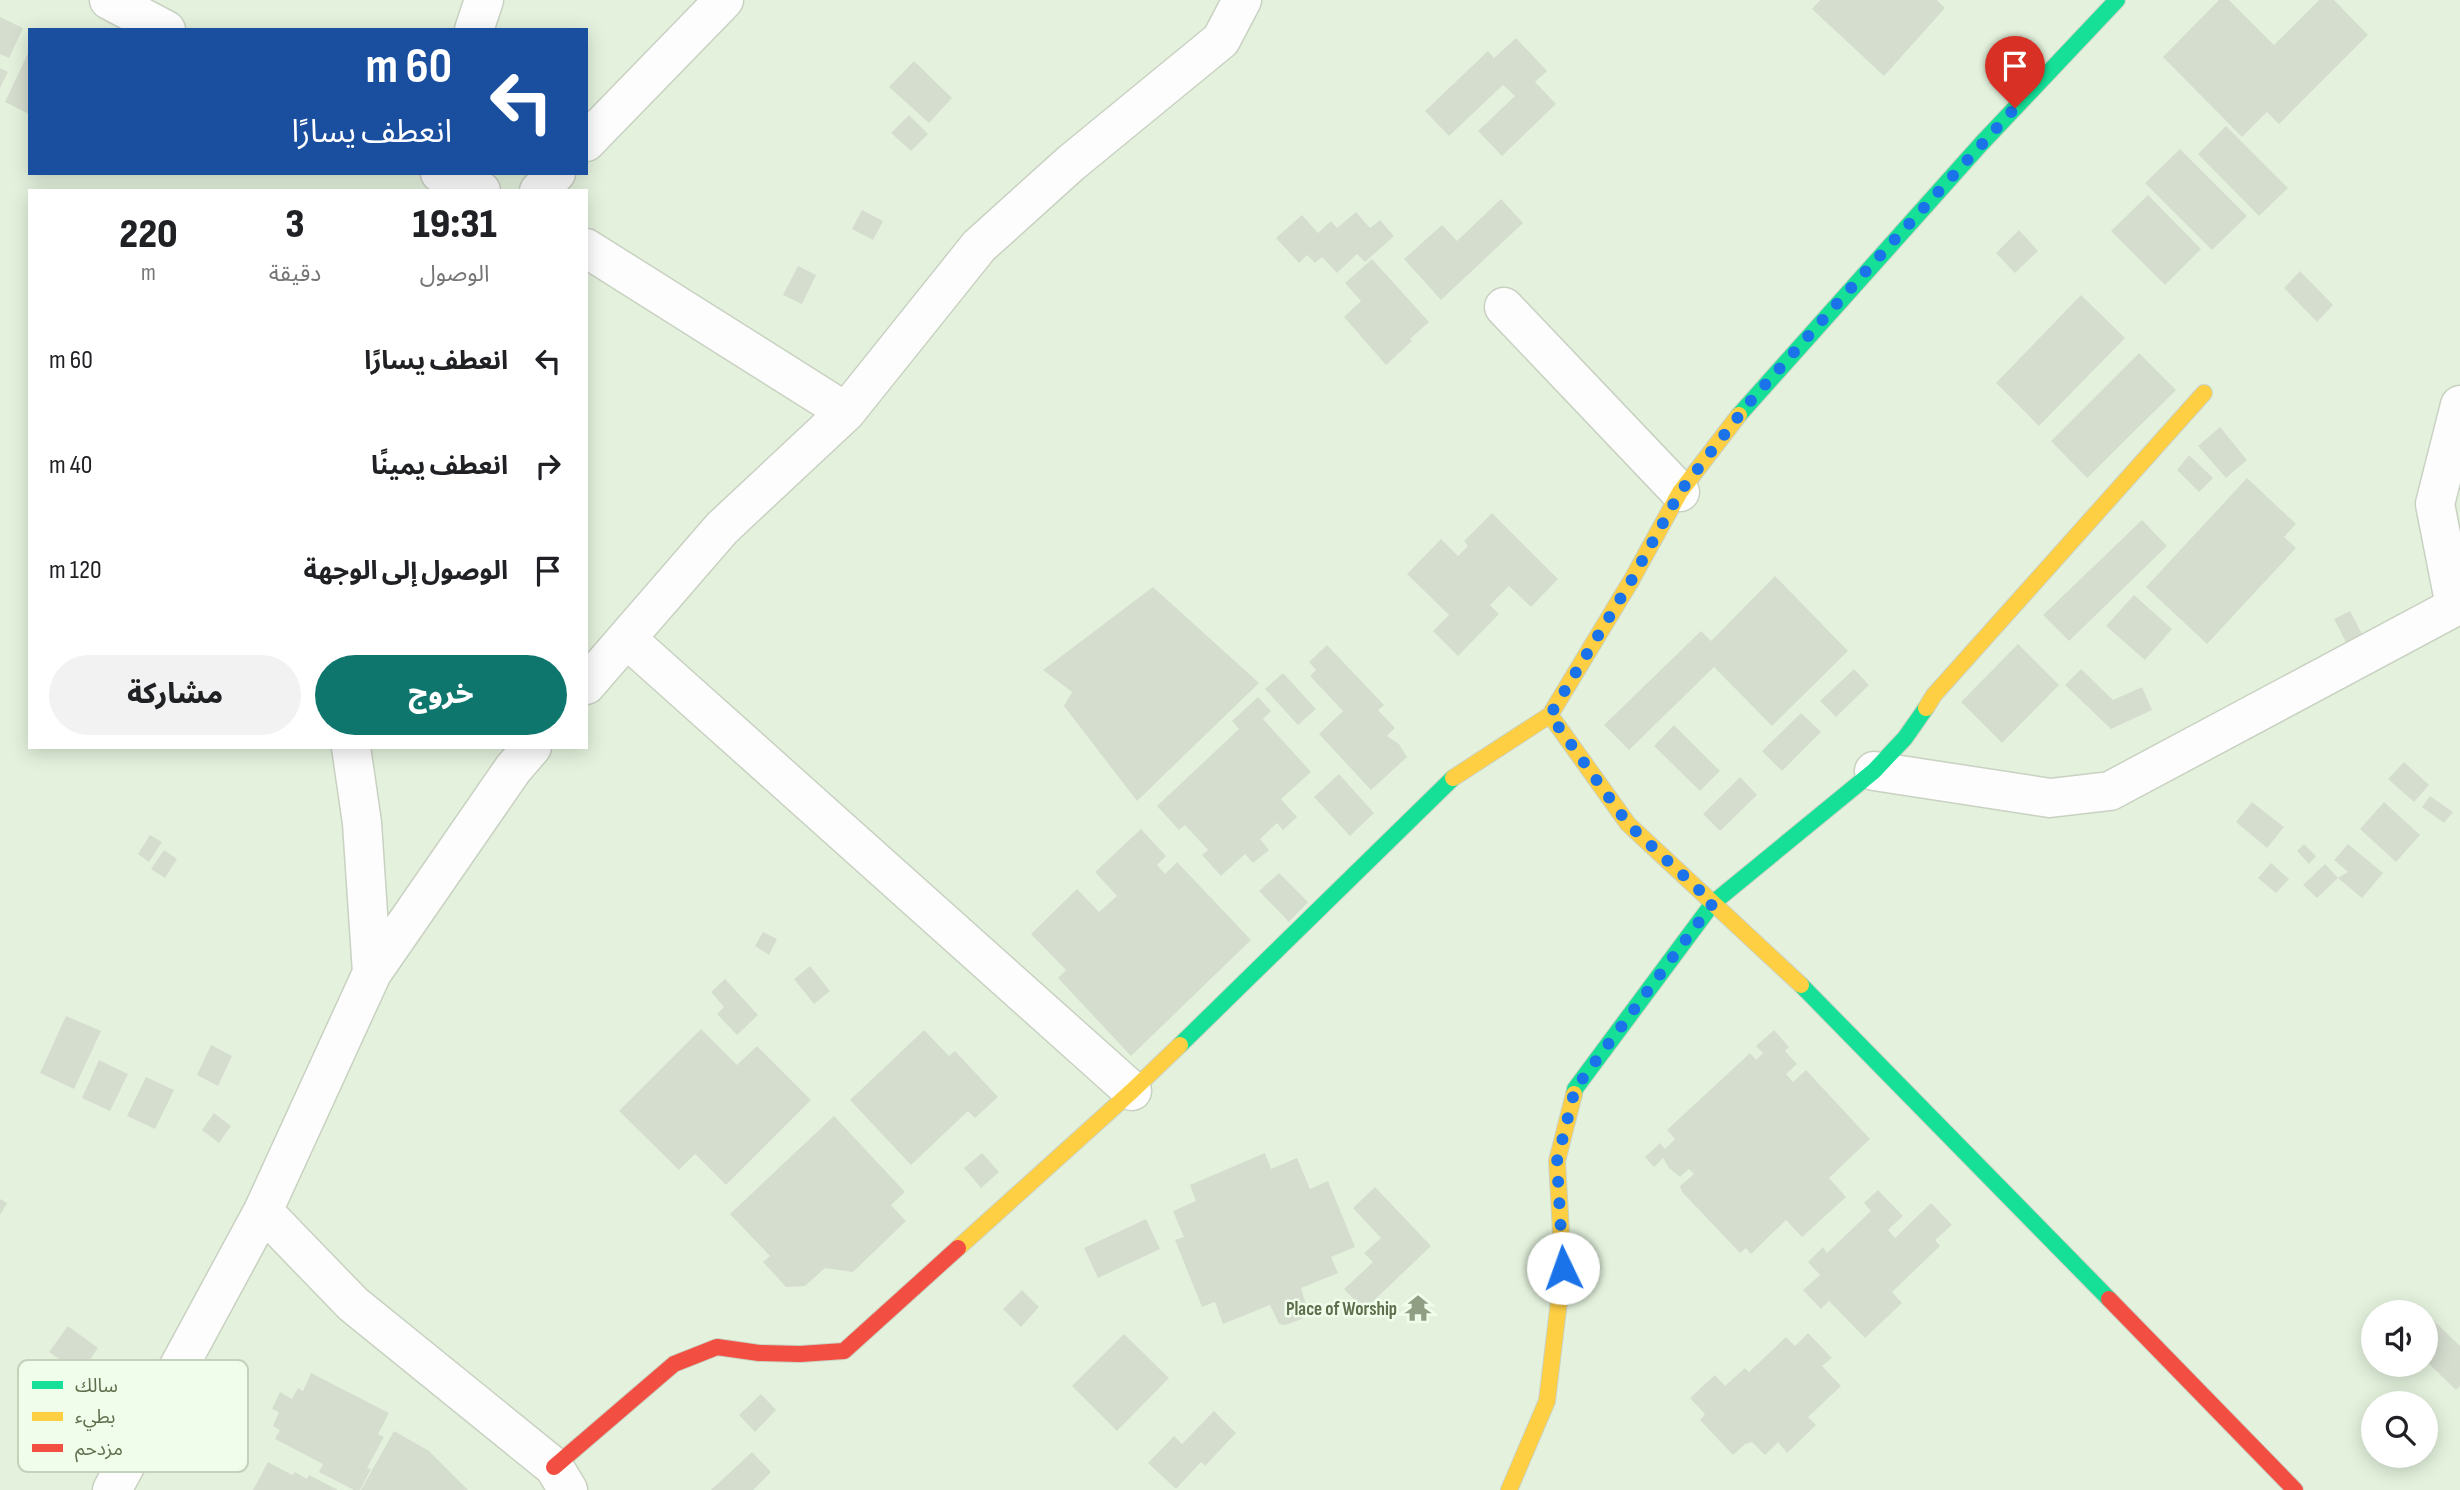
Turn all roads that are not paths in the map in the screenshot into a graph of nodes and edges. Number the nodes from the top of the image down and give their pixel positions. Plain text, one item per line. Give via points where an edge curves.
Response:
1 (109, 0) edge
2 (484, 0) edge
3 (724, 0) edge
4 (1242, 0) edge
5 (2118, 0) edge
6 (162, 28) edge
7 (475, 28) edge
8 (588, 140) edge
9 (445, 175) edge
10 (554, 175) edge
11 (476, 189) edge
12 (541, 189) edge
13 (588, 249) edge
14 (1504, 307) dead end
15 (2204, 393) dead end
16 (2460, 405) edge
17 (846, 412) junction
18 (1680, 492) junction
19 (2457, 605) edge
20 (627, 639) junction
21 (588, 683) edge
22 (1550, 715) junction
23 (351, 749) edge
24 (530, 749) edge
25 (1874, 771) junction
26 (1713, 903) junction
27 (372, 973) junction
28 (1132, 1091) junction
29 (262, 1211) junction
30 (182, 1360) edge
31 (122, 1472) edge
32 (561, 1479) edge
33 (112, 1490) edge
34 (1509, 1490) edge
35 (2295, 1490) edge

1 - 6 street
2 - 7 street
3 - 8 street
4 - 17 street via 1221,40 1071,163 979,246
5 - 18 street via 1857,281 1748,404
9 - 11 street
10 - 12 street
13 - 17 street
14 - 18 street
15 - 25 street via 1934,695 1905,738
16 - 19 street via 2435,505
17 - 20 street via 722,528
18 - 22 street
19 - 25 street via 2110,791 2050,799
20 - 21 street
20 - 28 street
22 - 26 street via 1628,824
22 - 28 street via 1458,773
23 - 27 street via 362,823
24 - 27 street
25 - 26 street
26 - 34 street via 1575,1089 1557,1161 1563,1268 1547,1401
26 - 35 street via 1810,993
27 - 29 street
28 - 32 street via 844,1351 800,1354 717,1348 674,1364
29 - 30 street
29 - 32 street via 353,1304
31 - 33 street

